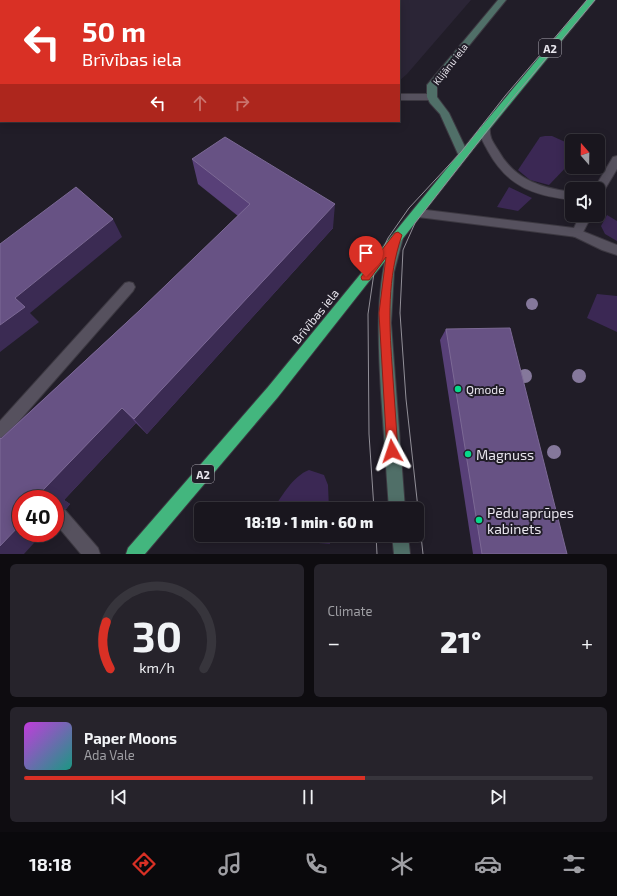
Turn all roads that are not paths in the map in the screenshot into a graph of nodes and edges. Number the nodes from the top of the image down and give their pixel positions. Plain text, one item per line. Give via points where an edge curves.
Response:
1 (502, 0) edge
2 (591, 0) edge
3 (400, 97) edge
4 (432, 97) junction
5 (485, 128) junction
6 (466, 153) junction
7 (617, 160) edge
8 (604, 182) edge
9 (565, 195) edge
10 (418, 213) junction
11 (582, 222) edge
12 (577, 233) junction
13 (398, 235) junction
14 (617, 250) edge
15 (129, 287) dead end
16 (0, 432) edge
17 (397, 502) edge
18 (64, 521) edge
19 (401, 542) edge
20 (92, 554) edge
21 (134, 554) edge
22 (402, 554) edge

1 - 4 street, Klijānu iela via 432,85
2 - 5 highway, Brīvības iela / A2 via 508,97
3 - 4 street
4 - 6 street, Klijānu iela via 444,113 462,151
5 - 6 highway, Brīvības iela / A2
5 - 9 street via 484,135 507,171 526,186
6 - 10 highway, Brīvības iela / A2
7 - 8 street
10 - 12 street
10 - 13 highway, Brīvības iela / A2
11 - 12 street
12 - 14 street
13 - 17 street via 387,274 384,313
13 - 21 highway, Brīvības iela / A2 via 271,395
15 - 16 street
18 - 20 street
19 - 22 street

